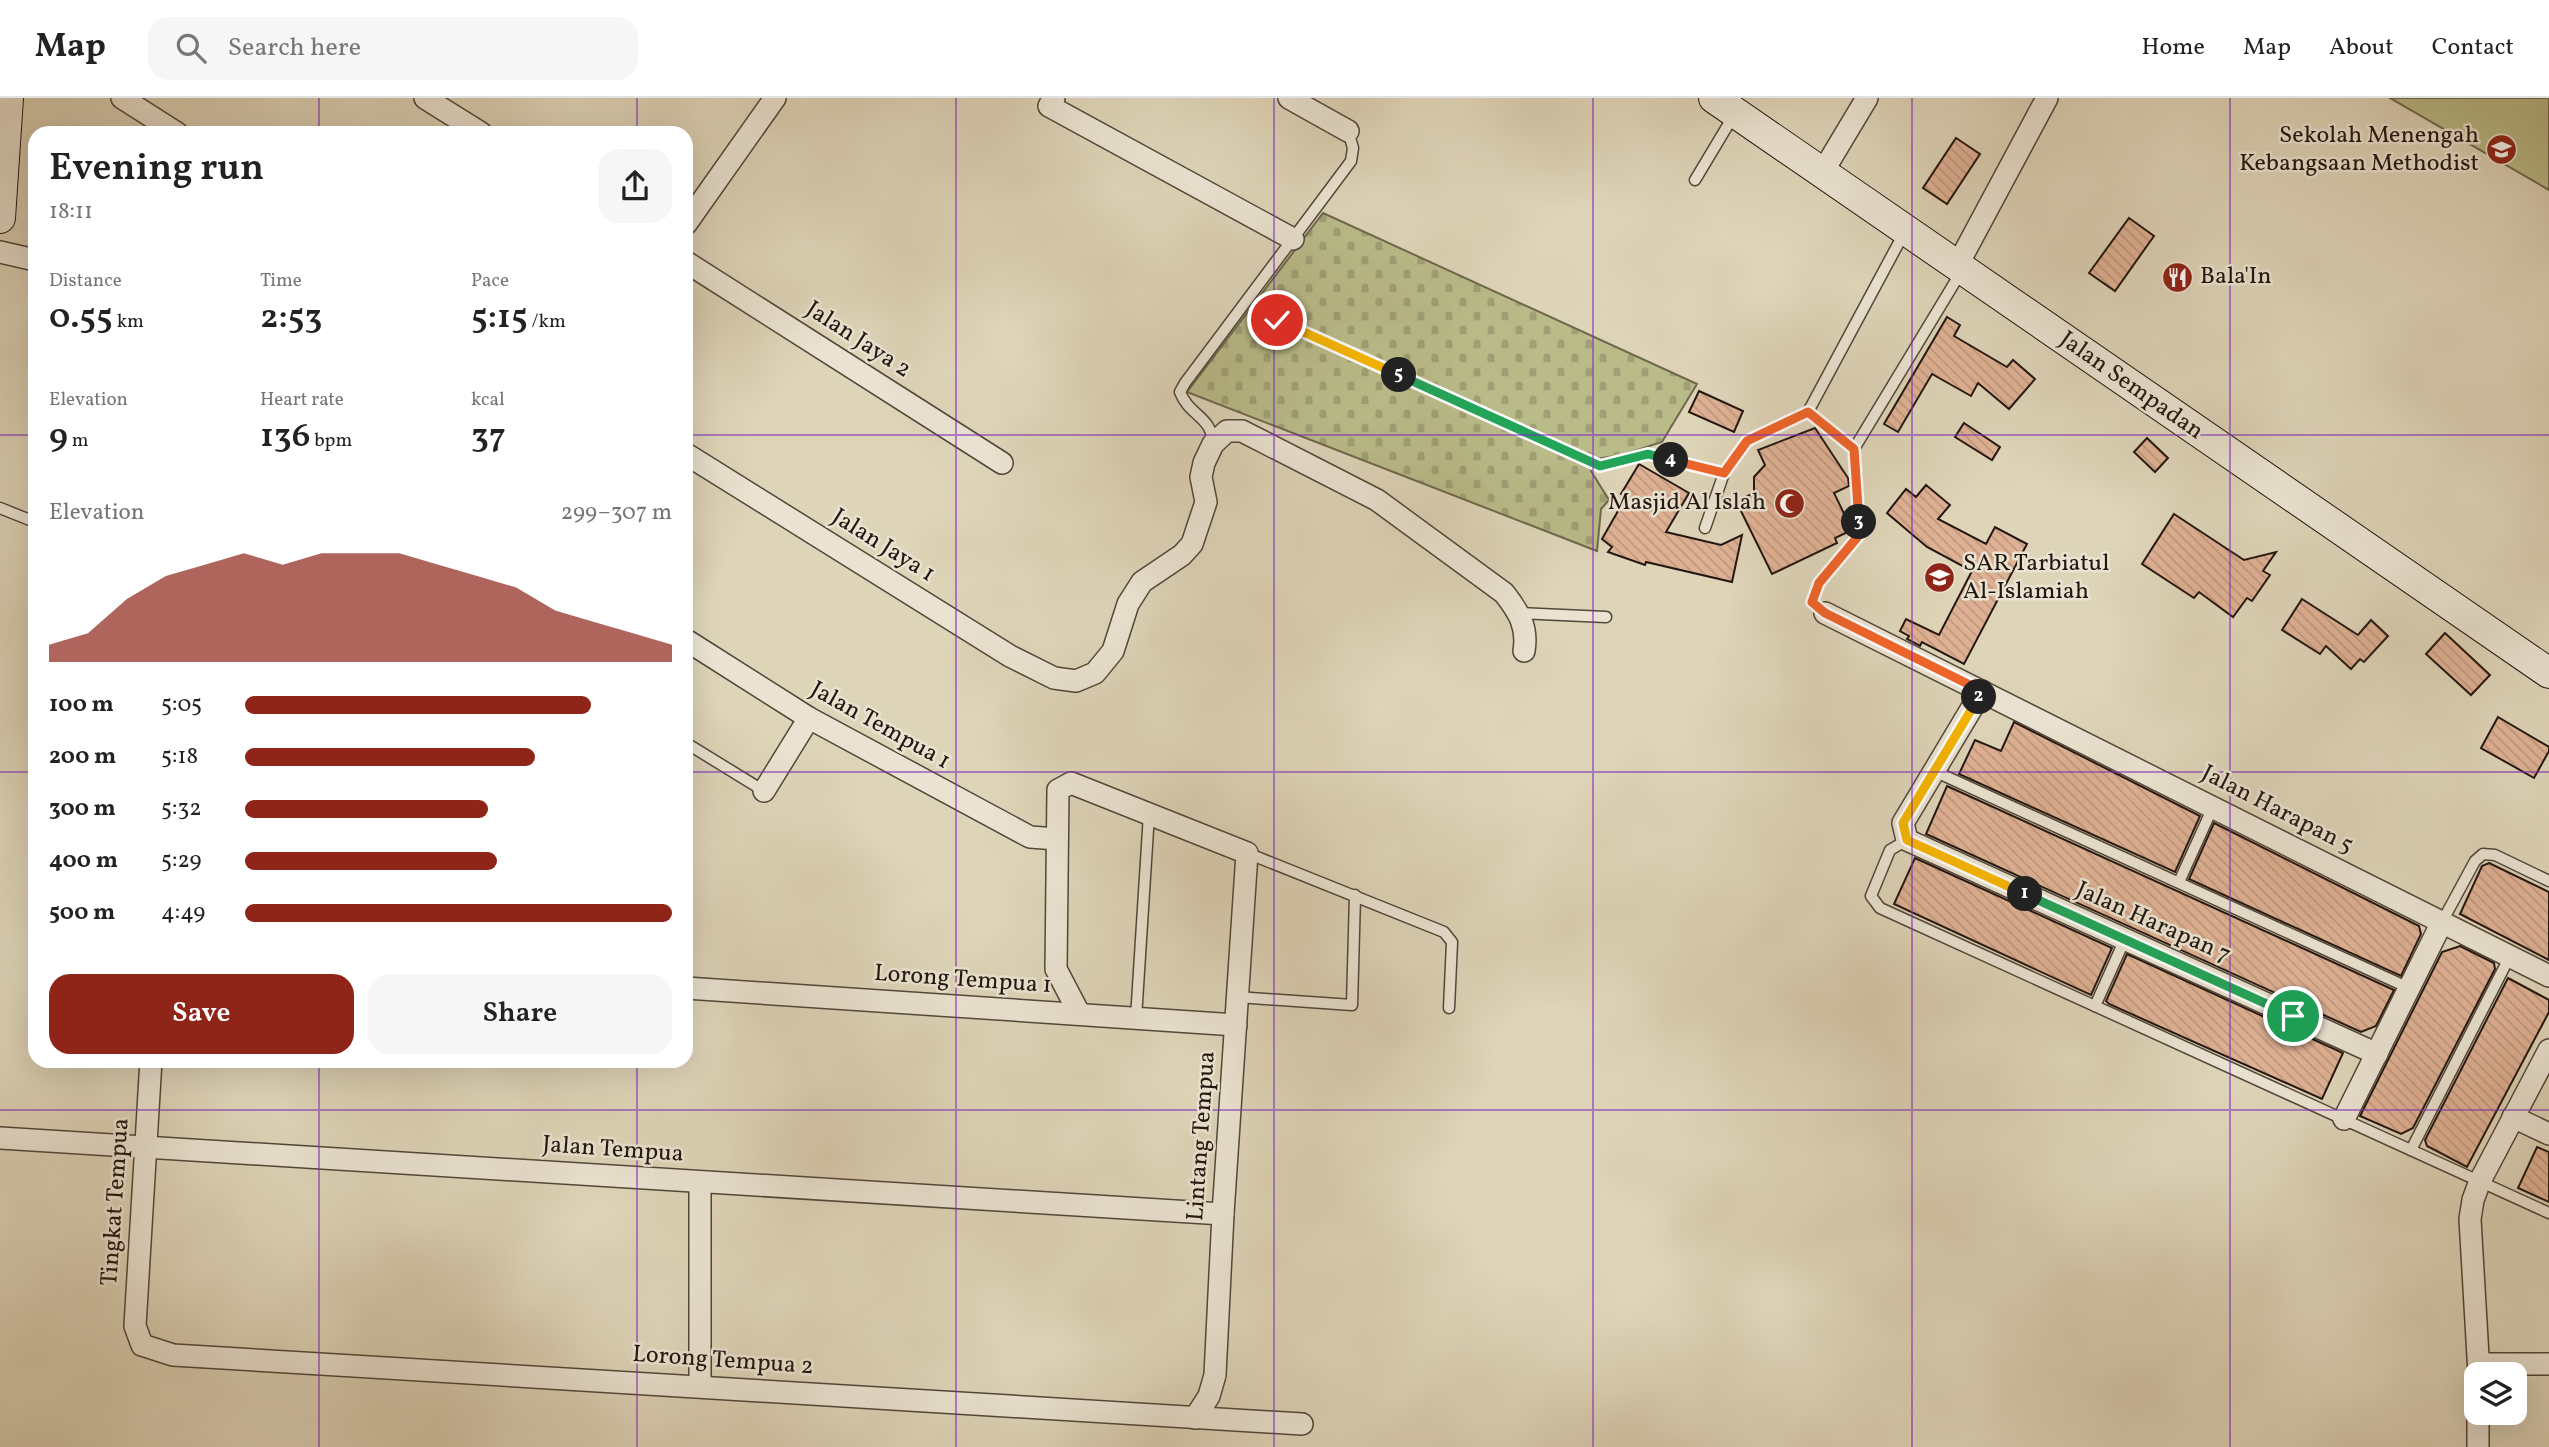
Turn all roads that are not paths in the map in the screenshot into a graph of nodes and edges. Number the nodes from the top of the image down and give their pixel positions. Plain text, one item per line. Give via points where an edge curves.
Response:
1 (8, 98) edge
2 (22, 98) edge
3 (122, 98) edge
4 (425, 98) edge
5 (1054, 98) edge
6 (1289, 98) edge
7 (1867, 98) edge
8 (2047, 98) edge
9 (776, 99) edge
10 (1725, 105) edge
11 (166, 126) edge
12 (470, 126) edge
13 (1348, 131) joint
14 (0, 134) edge
15 (4, 166) junction
16 (1822, 173) junction
17 (1695, 180) dead end
18 (693, 214) edge
19 (0, 218) edge
20 (1906, 230) junction
21 (1293, 239) junction
22 (0, 252) edge
23 (28, 258) edge
24 (693, 266) edge
25 (1960, 267) junction
26 (1277, 320) dead end
27 (1808, 412) junction
28 (1213, 444) junction
29 (1854, 449) junction
30 (693, 458) edge
31 (1002, 463) dead end
32 (1724, 473) junction
33 (0, 508) edge
34 (28, 519) edge
35 (1705, 528) dead end
36 (1520, 613) junction
37 (1825, 613) joint
38 (1606, 617) dead end
39 (693, 644) edge
40 (1524, 651) dead end
41 (2549, 673) edge
42 (1982, 691) junction
43 (809, 719) junction
44 (693, 747) edge
45 (1934, 771) junction
46 (764, 791) joint
47 (2213, 807) junction
48 (1149, 814) junction
49 (1057, 839) junction
50 (1907, 840) junction
51 (1247, 853) junction
52 (2549, 881) edge
53 (2179, 882) junction
54 (1355, 895) junction
55 (2442, 922) junction
56 (2125, 939) junction
57 (2510, 956) junction
58 (2549, 976) edge
59 (693, 988) edge
60 (2409, 988) junction
61 (1237, 997) junction
62 (2095, 1006) junction
63 (1449, 1008) dead end
64 (1079, 1013) junction
65 (1136, 1018) junction
66 (1236, 1025) junction
67 (2549, 1050) edge
68 (2376, 1054) junction
69 (151, 1068) edge
70 (2513, 1117) junction
71 (2344, 1119) junction
72 (2549, 1134) edge
73 (0, 1138) edge
74 (146, 1147) junction
75 (2411, 1150) junction
76 (2480, 1181) junction
77 (700, 1182) junction
78 (2549, 1213) edge
79 (1223, 1214) junction
80 (142, 1345) joint
81 (2479, 1362) edge
82 (2549, 1364) edge
83 (2527, 1366) edge
84 (700, 1386) junction
85 (1195, 1418) junction
86 (1302, 1424) dead end
87 (2479, 1425) edge
88 (2478, 1447) edge

1 - 15 street
2 - 15 street
3 - 11 street
4 - 12 street
5 - 21 street via 1049,106
6 - 13 street
7 - 16 street
8 - 25 street
9 - 18 street
10 - 16 street, Jalan Sempadan
10 - 17 lane
13 - 21 lane via 1351,161
14 - 15 street
15 - 19 street
16 - 20 street, Jalan Sempadan
20 - 25 street, Jalan Sempadan
20 - 27 lane
21 - 28 lane via 1180,392 1209,424
22 - 23 street
24 - 31 street, Jalan Jaya 2
25 - 29 lane
25 - 41 street, Jalan Sempadan
26 - 32 lane via 1600,466 1648,454
27 - 29 lane
27 - 32 lane via 1747,441
28 - 30 street, Jalan Jaya 1 via 1201,477 1206,502 1192,544 1142,582 1128,604 1113,651 1095,673 1076,681 1054,678 1010,656
28 - 36 street via 1227,431 1241,431 1377,500 1504,593
29 - 37 lane via 1860,534 1819,583 1812,602
32 - 35 lane
33 - 34 lane
36 - 38 lane
36 - 40 street via 1527,637
37 - 42 street, Jalan Harapan 5
39 - 43 street, Jalan Tempua 1
42 - 45 street
42 - 47 street, Jalan Harapan 5
43 - 46 street
43 - 49 street, Jalan Tempua 1 via 1030,837
44 - 46 lane
45 - 50 street via 1903,823
45 - 53 lane
47 - 53 lane
47 - 55 street, Jalan Harapan 5
48 - 49 street via 1071,783 1058,790
48 - 51 street
48 - 65 lane
49 - 64 street via 1056,969
50 - 56 street, Jalan Harapan 7
50 - 62 lane via 1890,850 1871,896 1880,908
51 - 54 lane
51 - 61 street, Lintang Tempua
52 - 55 lane via 2495,855 2483,855 2475,861
53 - 60 lane
54 - 61 lane via 1352,1004
54 - 63 lane via 1440,929 1449,937
55 - 57 street, Jalan Harapan 5
55 - 60 street
56 - 62 lane
56 - 68 street, Jalan Harapan 7
57 - 58 street, Jalan Harapan 5
57 - 75 lane
59 - 64 street, Lorong Tempua 1
60 - 68 street
61 - 66 street, Lintang Tempua
62 - 71 lane
64 - 65 street, Lorong Tempua 1
65 - 66 street, Lorong Tempua 1
66 - 79 street, Lintang Tempua
67 - 70 street
68 - 71 street
69 - 74 street, Tingkat Tempua
70 - 72 street
70 - 76 street
71 - 75 lane
73 - 74 street, Jalan Tempua
74 - 77 street, Jalan Tempua
74 - 80 street, Tingkat Tempua via 135,1326
75 - 76 lane
76 - 78 lane
76 - 81 street via 2470,1219
77 - 79 street, Jalan Tempua
77 - 84 street
79 - 85 street, Lintang Tempua via 1215,1375
80 - 84 street, Lorong Tempua 2 via 173,1355
82 - 83 street
84 - 85 street, Lorong Tempua 2
85 - 86 street, Lorong Tempua 2
87 - 88 street

